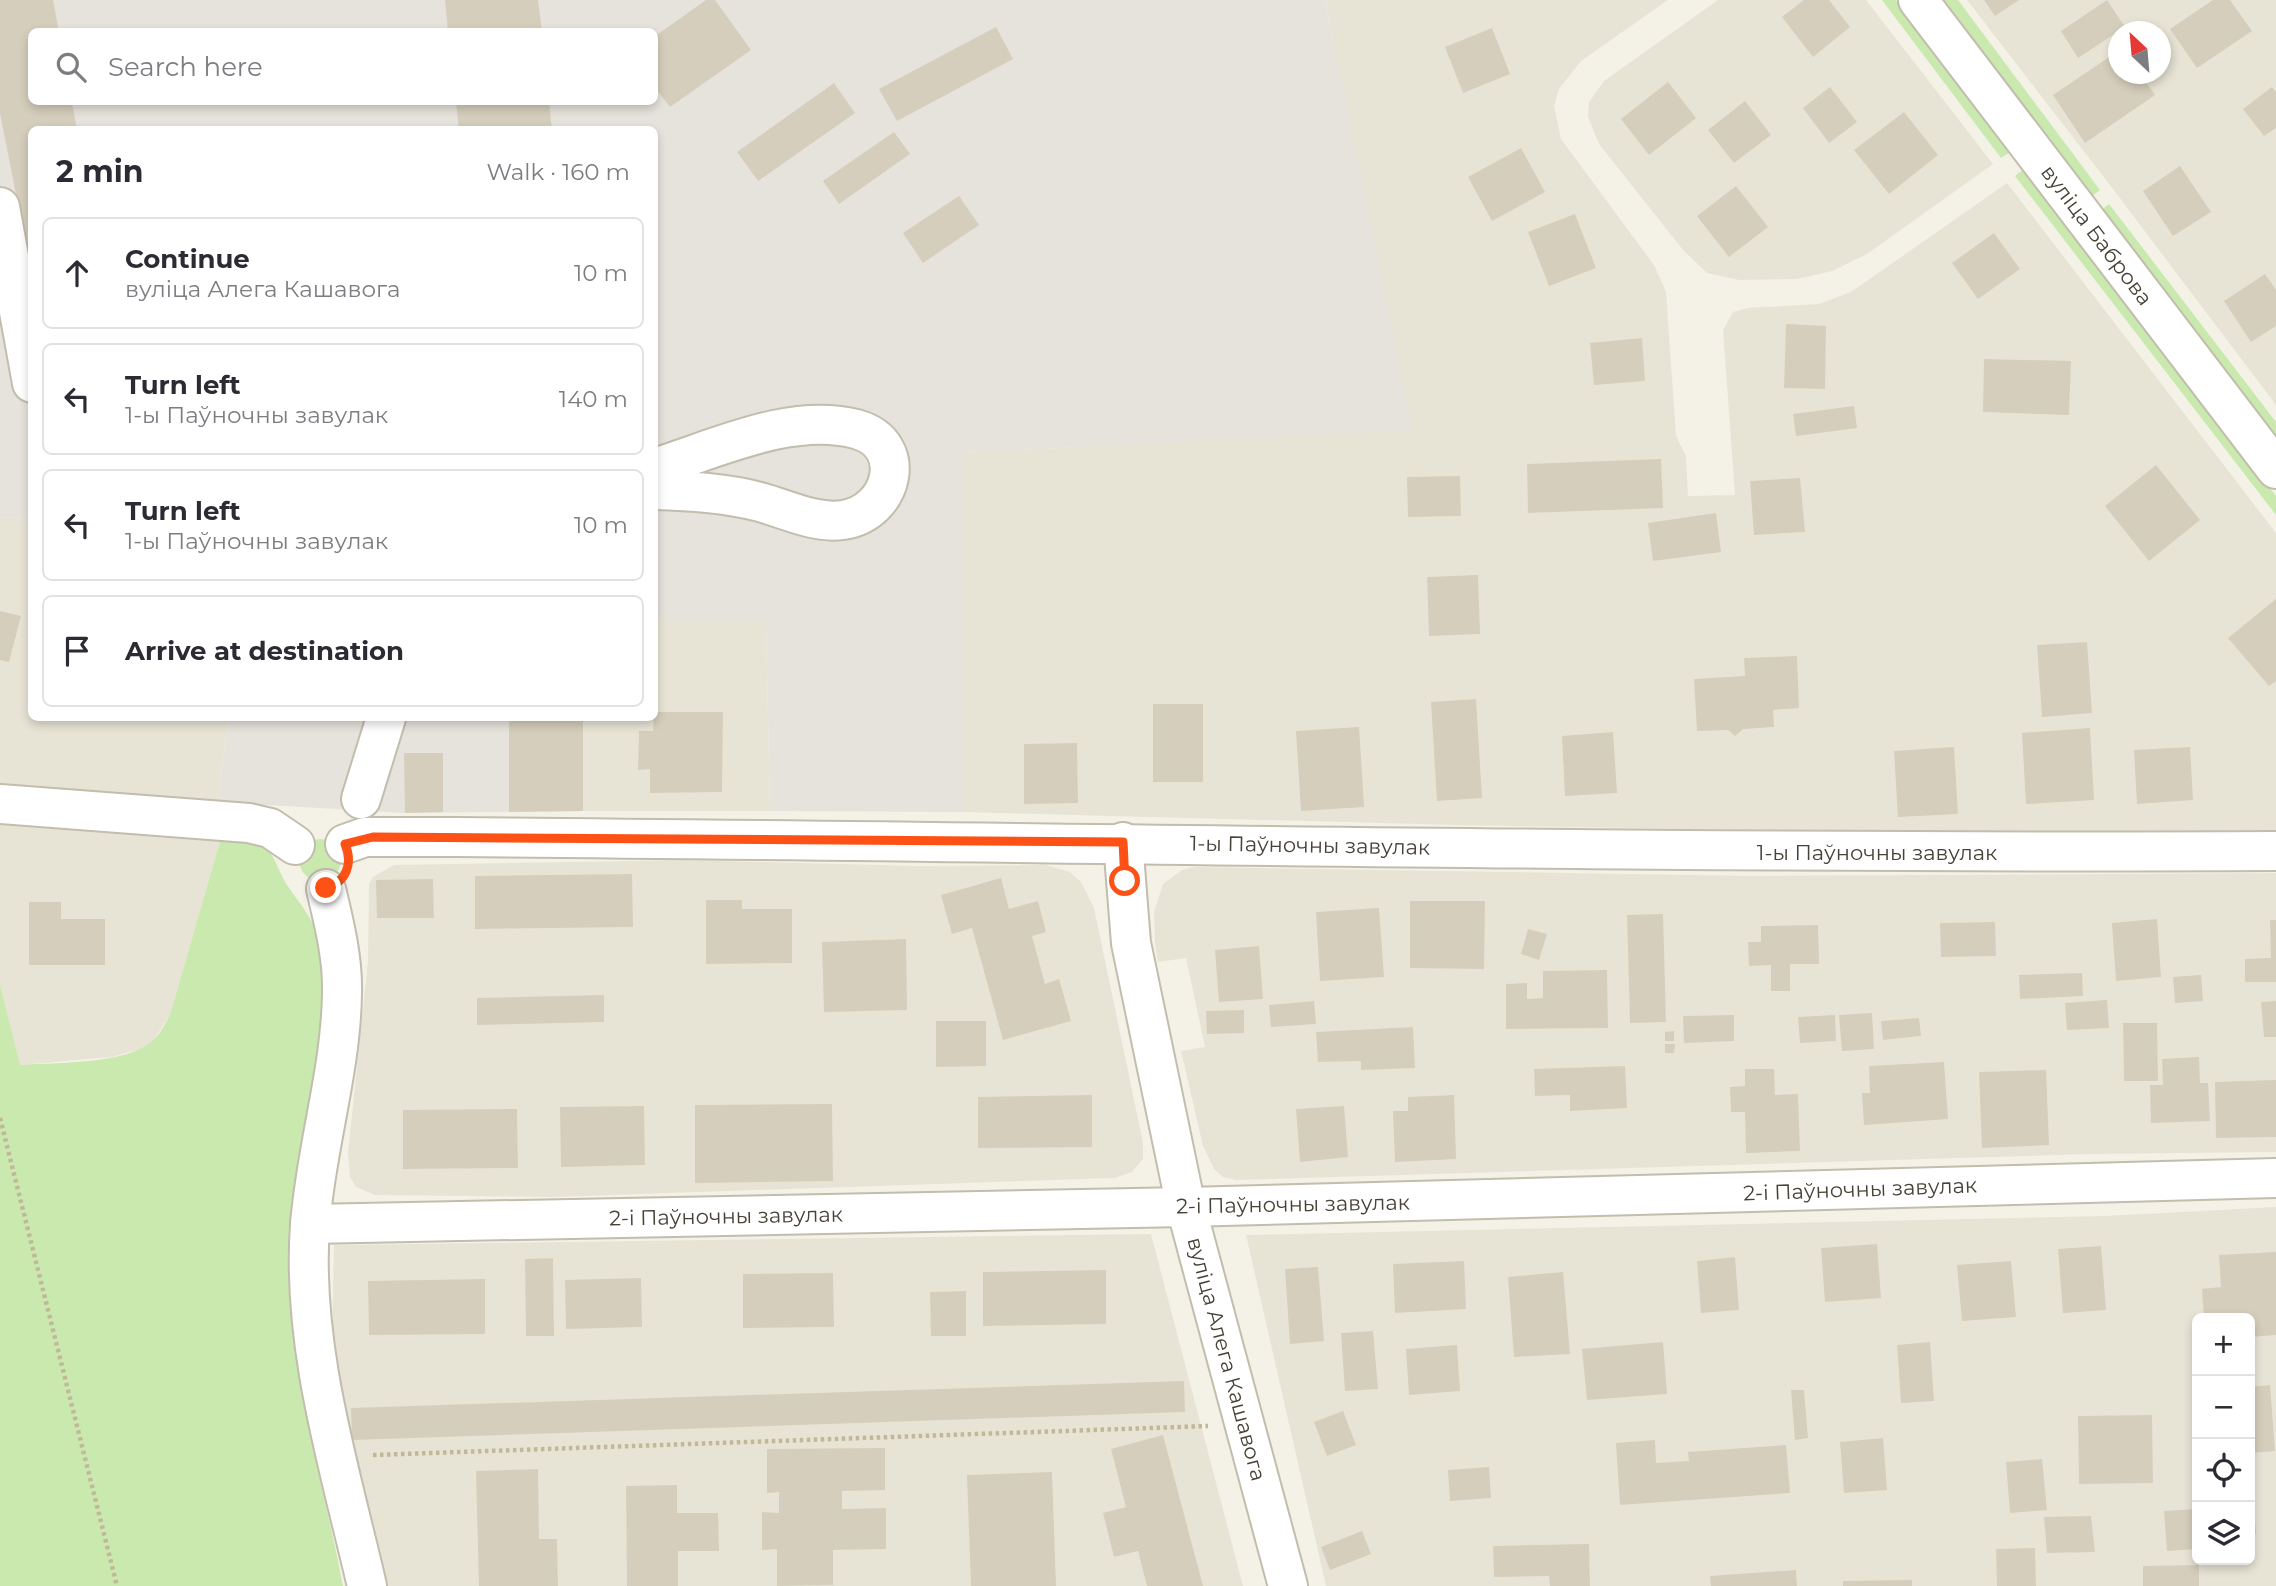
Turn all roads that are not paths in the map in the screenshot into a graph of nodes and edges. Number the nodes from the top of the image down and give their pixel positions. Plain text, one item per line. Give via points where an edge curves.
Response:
1 (1918, 0) edge
2 (0, 207) edge
3 (28, 361) edge
4 (658, 467) edge
5 (2276, 469) edge
6 (658, 490) edge
7 (385, 721) edge
8 (361, 799) dead end
9 (0, 804) edge
10 (1123, 842) junction
11 (345, 844) junction
12 (295, 845) junction
13 (2276, 851) edge
14 (326, 888) junction
15 (2276, 1178) edge
16 (1186, 1207) junction
17 (310, 1224) junction
18 (367, 1586) edge
19 (1288, 1586) edge

1 - 5 street, вуліца Баброва
2 - 3 street
4 - 6 street via 749,438 830,426 857,430 878,440 889,460 889,483 878,502 862,515 841,520 810,517 735,497
7 - 8 street
9 - 12 street via 248,823 270,828
10 - 11 street, 1-ы Паўночны завулак via 373,837
10 - 13 street, 1-ы Паўночны завулак via 1841,853
10 - 16 street, вуліца Алега Кашавога via 1131,943
11 - 12 street via 320,831
11 - 14 street via 347,871 335,886
12 - 14 street via 292,863 300,880
14 - 17 street via 339,953 342,1010
15 - 16 street, 2-і Паўночны завулак
16 - 17 street, 2-і Паўночны завулак
16 - 19 street, вуліца Алега Кашавога
17 - 18 street via 312,1320

